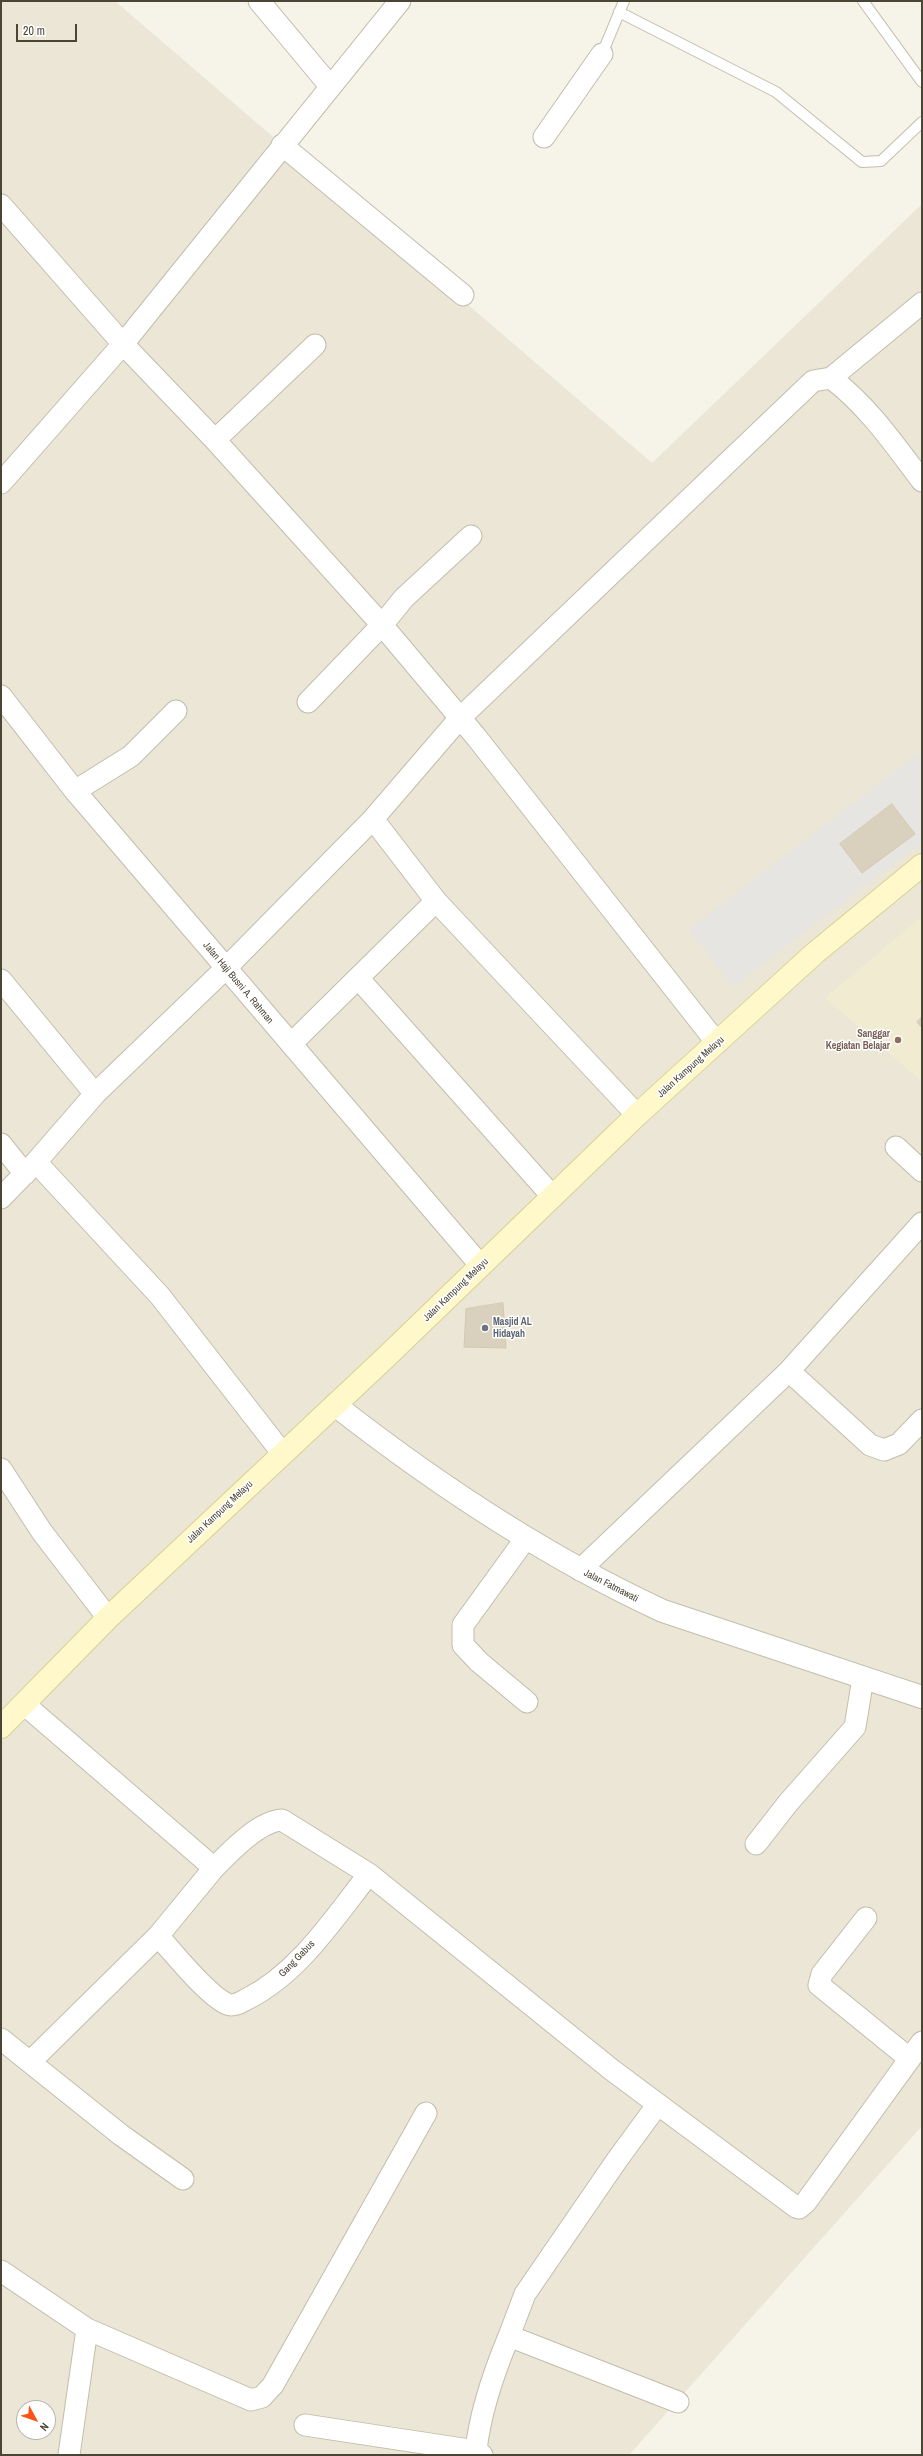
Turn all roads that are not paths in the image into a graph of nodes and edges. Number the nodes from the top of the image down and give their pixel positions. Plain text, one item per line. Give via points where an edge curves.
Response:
1 (259, 1) edge
2 (400, 1) edge
3 (624, 1) edge
4 (863, 1) edge
5 (619, 12) junction
6 (602, 54) joint
7 (922, 82) edge
8 (330, 86) junction
9 (922, 122) edge
10 (544, 137) dead end
11 (282, 145) junction
12 (1, 205) edge
13 (463, 295) dead end
14 (922, 304) edge
15 (123, 344) junction
16 (315, 345) dead end
17 (831, 378) junction
18 (215, 440) junction
19 (922, 481) edge
20 (1, 482) edge
21 (471, 536) dead end
22 (382, 625) junction
23 (1, 696) edge
24 (308, 702) dead end
25 (176, 711) dead end
26 (459, 719) junction
27 (75, 791) junction
28 (373, 819) junction
29 (922, 865) edge
30 (436, 901) junction
31 (226, 968) junction
32 (358, 978) junction
33 (1, 980) edge
34 (717, 1043) junction
35 (291, 1044) junction
36 (95, 1094) junction
37 (637, 1115) junction
38 (1, 1144) edge
39 (896, 1147) dead end
40 (30, 1168) junction
41 (922, 1171) edge
42 (553, 1197) junction
43 (1, 1198) edge
44 (922, 1223) edge
45 (481, 1266) junction
46 (789, 1371) junction
47 (335, 1405) junction
48 (922, 1420) edge
49 (283, 1454) junction
50 (1, 1469) edge
51 (526, 1538) junction
52 (580, 1570) junction
53 (108, 1618) junction
54 (863, 1678) junction
55 (922, 1697) edge
56 (527, 1702) dead end
57 (24, 1704) junction
58 (1, 1726) edge
59 (756, 1844) dead end
60 (214, 1868) junction
61 (369, 1874) junction
62 (866, 1918) dead end
63 (158, 1936) junction
64 (1, 2039) edge
65 (922, 2042) edge
66 (910, 2059) junction
67 (30, 2062) junction
68 (658, 2104) junction
69 (426, 2113) dead end
70 (183, 2178) dead end
71 (1, 2271) edge
72 (87, 2329) junction
73 (509, 2336) junction
74 (678, 2402) dead end
75 (305, 2425) dead end
76 (479, 2453) edge
77 (69, 2455) edge

1 - 8 street
2 - 8 street
3 - 5 lane
4 - 7 lane
5 - 6 lane
5 - 9 lane via 776,92 862,162 881,161
6 - 10 street
8 - 11 street
11 - 13 street
11 - 15 street
12 - 15 street
14 - 17 street
15 - 18 street
15 - 20 street
16 - 18 street
17 - 19 street via 876,419
17 - 26 street via 813,381
18 - 22 street
21 - 22 street via 404,598
22 - 24 street
22 - 26 street
23 - 27 street, Jalan Haji Busni A. Rahman
25 - 27 street via 131,756
26 - 28 street
26 - 34 street
27 - 31 street, Jalan Haji Busni A. Rahman
28 - 30 street
28 - 31 street
29 - 34 main road, Jalan Kampung Melayu via 815,953
30 - 32 street
30 - 37 street
31 - 35 street, Jalan Haji Busni A. Rahman
31 - 36 street
32 - 35 street
32 - 42 street
33 - 36 street
34 - 37 main road, Jalan Kampung Melayu
35 - 45 street, Jalan Haji Busni A. Rahman
36 - 40 street
37 - 42 main road, Jalan Kampung Melayu
38 - 40 street
39 - 41 street
40 - 43 street
40 - 49 street via 169,1307
42 - 45 main road, Jalan Kampung Melayu
44 - 46 street
45 - 47 main road, Jalan Kampung Melayu
46 - 48 street via 870,1445 884,1450 899,1444
46 - 52 street
47 - 49 main road, Jalan Kampung Melayu
47 - 51 street, Jalan Fatmawati via 386,1445
49 - 53 main road, Jalan Kampung Melayu
50 - 53 street via 42,1532
51 - 52 street, Jalan Fatmawati
51 - 56 street via 463,1625 463,1645 479,1662
52 - 54 street, Jalan Fatmawati via 663,1611
53 - 57 main road, Jalan Kampung Melayu
54 - 55 street, Jalan Fatmawati
54 - 59 street via 855,1728
57 - 58 main road, Jalan Kampung Melayu
57 - 60 street
60 - 61 street via 236,1846 268,1823 282,1820
60 - 63 street
61 - 63 street, Gang Gabus via 284,1974 260,1992 236,2004 228,2004 211,1992
61 - 68 street via 612,2070
62 - 66 street via 822,1974 819,1986
63 - 67 street
64 - 67 street
65 - 66 street
66 - 68 street via 806,2202 799,2208
67 - 70 street via 121,2134
68 - 73 street via 525,2294
69 - 72 street via 273,2384 262,2397 251,2400
71 - 72 street
72 - 77 street
73 - 74 street
73 - 76 street via 485,2400
75 - 76 street

